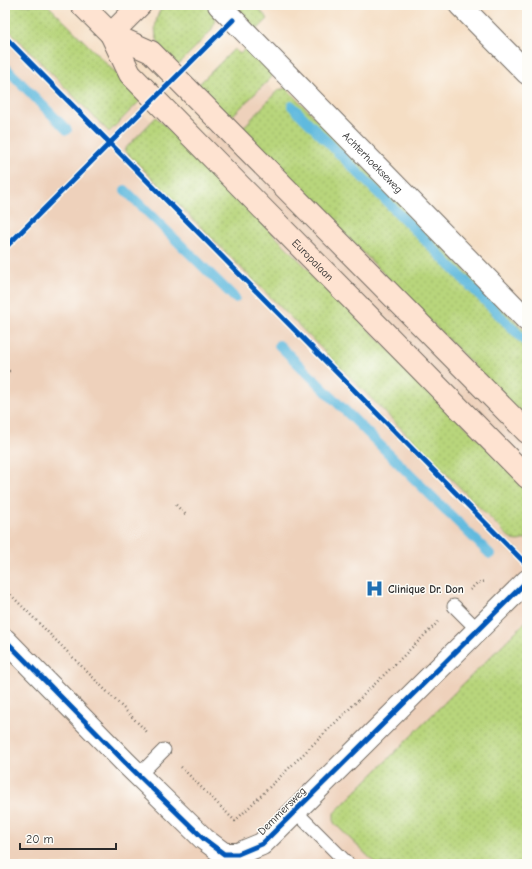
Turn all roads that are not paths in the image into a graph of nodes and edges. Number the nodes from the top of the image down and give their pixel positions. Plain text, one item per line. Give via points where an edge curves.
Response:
1 (82, 5) edge
2 (140, 5) edge
3 (219, 5) edge
4 (460, 5) edge
5 (111, 34) junction
6 (527, 73) edge
7 (527, 320) edge
8 (527, 432) edge
9 (527, 477) edge
10 (527, 581) edge
11 (454, 606) road end
12 (478, 630) junction
13 (5, 640) edge
14 (164, 750) road end
15 (139, 775) junction
16 (296, 811) junction
17 (240, 859) edge
18 (348, 864) edge

1 - 5 street, Europalaan
2 - 5 street
3 - 7 street, Achterhoekseweg
4 - 6 street
5 - 8 street, Europalaan via 151,52
5 - 9 street, Europalaan via 130,74
10 - 12 street, Demmersweg
11 - 12 lane
12 - 16 street, Demmersweg
13 - 15 street, Demmersweg
14 - 15 lane
15 - 17 street, Demmersweg via 204,839 224,854
16 - 17 street, Demmersweg via 262,844
16 - 18 lane

